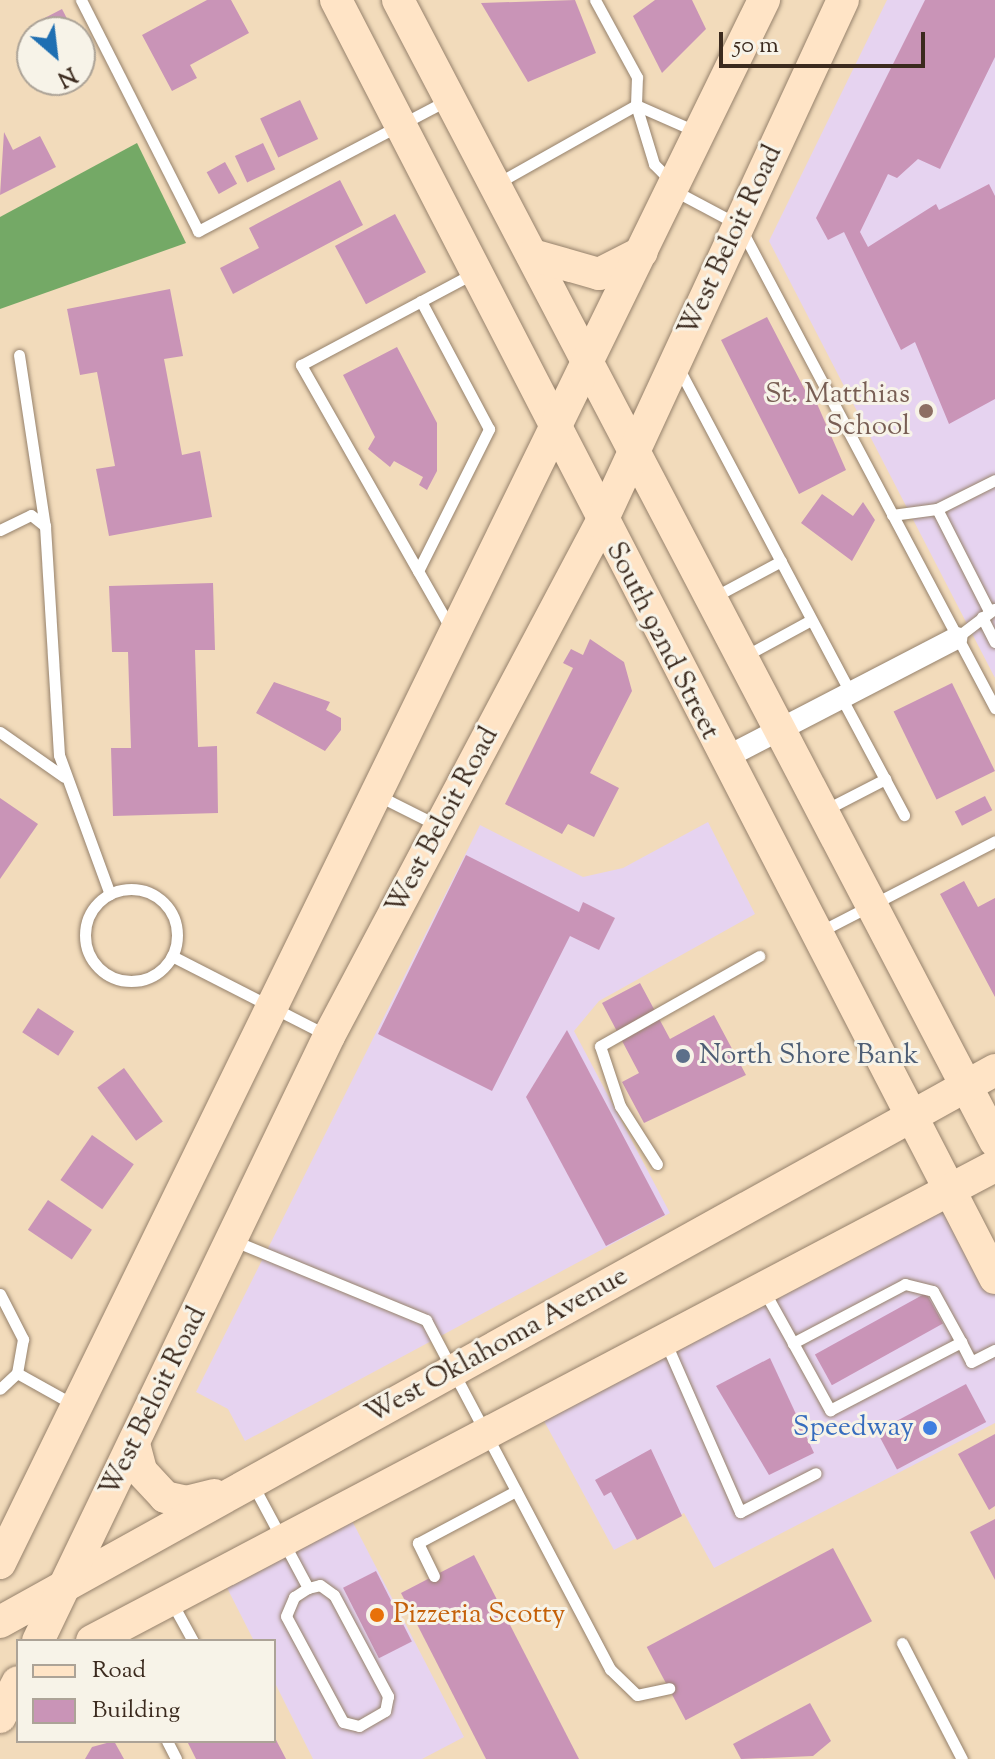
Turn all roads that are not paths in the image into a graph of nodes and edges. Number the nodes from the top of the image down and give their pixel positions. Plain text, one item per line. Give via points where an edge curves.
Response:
1 (81, 0) edge
2 (336, 0) edge
3 (398, 0) edge
4 (595, 0) edge
5 (764, 0) edge
6 (843, 0) edge
7 (451, 98) junction
8 (636, 105) junction
9 (395, 126) junction
10 (699, 133) junction
11 (496, 185) junction
12 (673, 187) junction
13 (739, 225) junction
14 (642, 252) junction
15 (532, 255) junction
16 (472, 274) junction
17 (421, 301) junction
18 (19, 355) dead end
19 (675, 361) junction
20 (588, 363) junction
21 (554, 434) junction
22 (634, 450) junction
23 (995, 480) edge
24 (937, 509) junction
25 (892, 515) junction
26 (601, 523) junction
27 (45, 526) junction
28 (0, 530) edge
29 (781, 561) junction
30 (418, 571) junction
31 (711, 599) junction
32 (989, 612) edge
33 (811, 620) junction
34 (456, 637) junction
35 (956, 638) junction
36 (995, 642) edge
37 (741, 658) junction
38 (845, 694) junction
39 (995, 708) edge
40 (778, 729) junction
41 (0, 732) edge
42 (723, 759) junction
43 (64, 777) junction
44 (885, 779) junction
45 (378, 796) junction
46 (823, 812) junction
47 (904, 815) dead end
48 (440, 826) junction
49 (995, 841) edge
50 (110, 894) junction
51 (874, 907) junction
52 (813, 934) junction
53 (172, 956) junction
54 (759, 956) dead end
55 (275, 1009) junction
56 (329, 1036) junction
57 (995, 1070) edge
58 (966, 1086) junction
59 (908, 1119) junction
60 (995, 1141) edge
61 (657, 1164) dead end
62 (995, 1166) edge
63 (951, 1190) junction
64 (232, 1240) junction
65 (995, 1278) edge
66 (762, 1289) junction
67 (0, 1294) edge
68 (665, 1341) junction
69 (961, 1342) junction
70 (793, 1343) junction
71 (995, 1350) edge
72 (454, 1370) junction
73 (17, 1373) junction
74 (0, 1389) edge
75 (77, 1407) junction
76 (486, 1435) junction
77 (134, 1444) junction
78 (816, 1473) dead end
79 (251, 1481) junction
80 (516, 1491) junction
81 (285, 1542) junction
82 (0, 1563) edge
83 (434, 1576) dead end
84 (68, 1583) junction
85 (308, 1588) junction
86 (171, 1600) junction
87 (0, 1622) edge
88 (39, 1639) edge
89 (96, 1639) edge
90 (192, 1639) edge
91 (902, 1643) dead end
92 (16, 1685) edge
93 (669, 1688) dead end
94 (0, 1717) edge
95 (962, 1759) edge

1 - 9 lane via 198,231
2 - 9 main road, South 92nd Street
3 - 7 main road
4 - 8 lane via 637,77
5 - 10 main road
6 - 13 main road, West Beloit Road
7 - 9 lane
7 - 11 main road
8 - 10 lane
8 - 11 lane
8 - 12 lane via 654,164
9 - 16 main road, South 92nd Street
10 - 12 main road
11 - 15 main road
12 - 13 lane
12 - 14 main road
13 - 19 main road, West Beloit Road
13 - 25 lane
14 - 15 main road via 599,274
14 - 20 main road
15 - 20 main road
16 - 17 lane
16 - 21 main road, South 92nd Street
17 - 30 lane via 489,429
17 - 30 lane via 301,365
18 - 27 lane
19 - 22 main road, West Beloit Road
19 - 29 lane
20 - 21 main road
20 - 22 main road
21 - 26 main road, South 92nd Street
21 - 34 main road
22 - 26 main road, West Beloit Road
22 - 31 main road
23 - 24 lane
24 - 25 lane
24 - 32 lane
25 - 35 lane
26 - 42 main road, South 92nd Street
26 - 48 main road, West Beloit Road
27 - 28 lane via 31,515
27 - 43 lane
29 - 31 lane
29 - 33 lane
30 - 34 lane
31 - 37 main road
32 - 35 lane
32 - 36 lane
33 - 37 lane
33 - 38 lane
34 - 45 main road
35 - 38 street
35 - 39 lane
37 - 40 main road
38 - 40 street
38 - 44 lane
40 - 42 street
40 - 46 main road
41 - 43 lane
42 - 52 main road, South 92nd Street
43 - 50 lane
44 - 46 lane
44 - 47 lane
45 - 48 lane
45 - 55 main road
46 - 51 main road
48 - 56 main road, West Beloit Road
49 - 51 lane
50 - 53 lane via 138,890 164,902 176,928
50 - 53 lane via 89,917 93,962 134,981
51 - 52 lane
51 - 58 main road
52 - 59 main road, South 92nd Street
53 - 55 lane
54 - 61 lane via 600,1046 620,1106
55 - 56 lane
55 - 75 main road
56 - 64 main road, West Beloit Road
57 - 58 main road, West Oklahoma Avenue
58 - 59 main road, West Oklahoma Avenue
58 - 60 main road
59 - 63 main road, South 92nd Street
59 - 72 main road, West Oklahoma Avenue
62 - 63 main road
63 - 65 main road, South 92nd Street
63 - 66 main road
64 - 72 lane via 426,1320
64 - 77 main road, West Beloit Road
66 - 68 main road
66 - 70 lane
67 - 73 lane via 23,1339
68 - 76 main road
68 - 78 lane via 740,1512
69 - 70 lane via 933,1291 905,1284
69 - 70 lane via 830,1410
69 - 71 lane via 971,1362
72 - 76 lane
72 - 79 main road, West Oklahoma Avenue
73 - 74 lane
73 - 75 lane
75 - 82 main road
76 - 80 lane
76 - 81 main road
77 - 79 main road via 141,1471 174,1501
77 - 84 main road, West Beloit Road
79 - 81 lane
79 - 84 main road, West Oklahoma Avenue
80 - 83 lane via 418,1543
80 - 93 lane via 624,1689 652,1696
81 - 85 lane
81 - 86 main road
84 - 87 main road, West Oklahoma Avenue
84 - 88 main road, West Beloit Road
85 - 85 lane via 320,1585 334,1595 388,1696 385,1711 359,1726 343,1722 286,1616 294,1597
86 - 89 main road
86 - 90 lane
91 - 95 lane
92 - 94 main road

